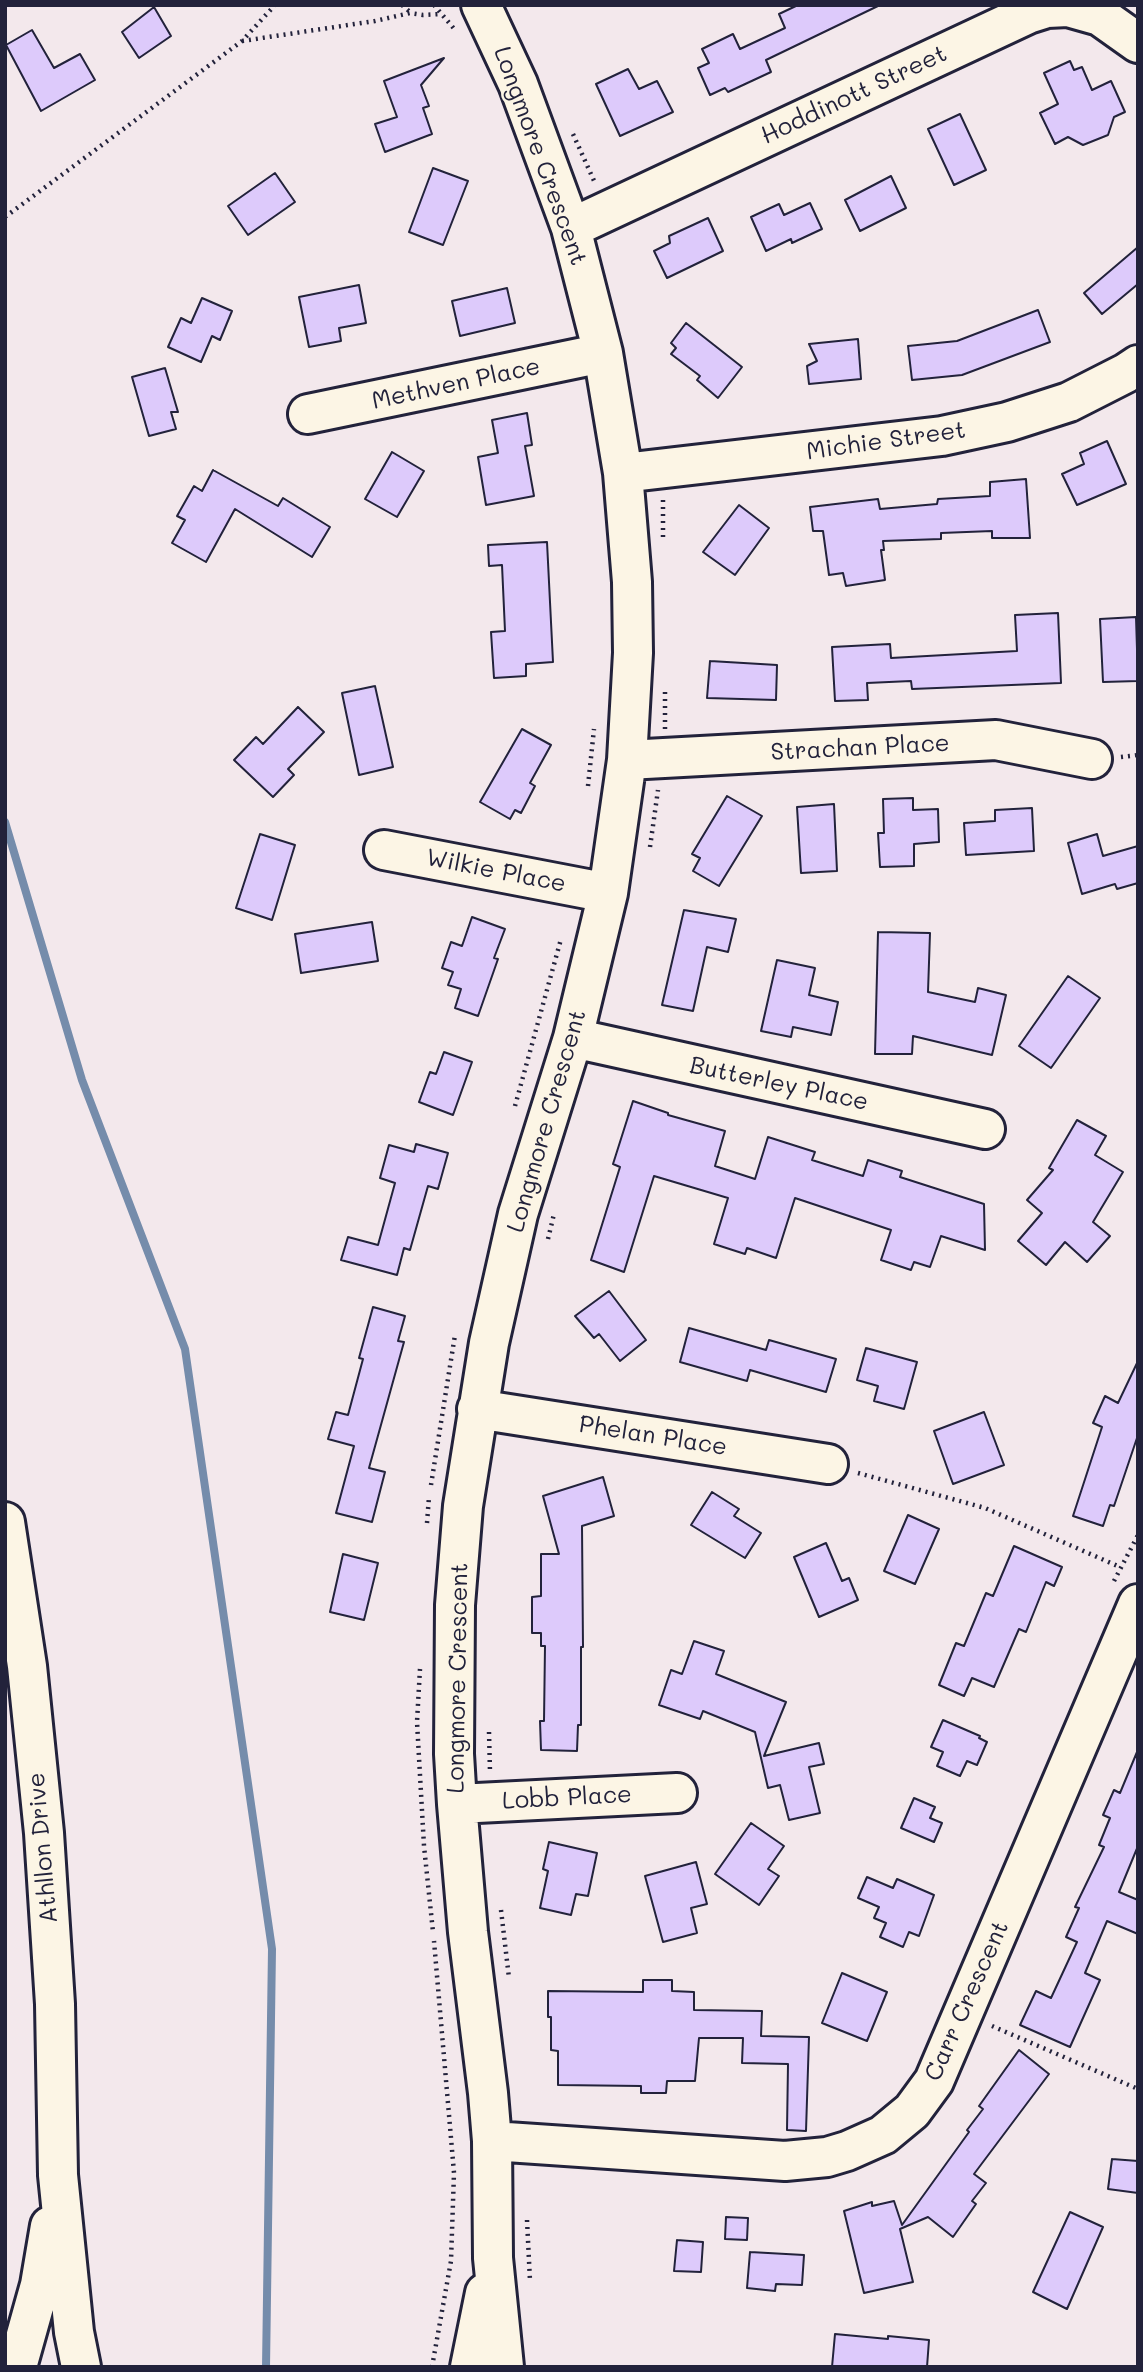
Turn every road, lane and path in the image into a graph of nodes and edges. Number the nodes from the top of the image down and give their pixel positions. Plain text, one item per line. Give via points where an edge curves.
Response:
1 (275, 5) edge
2 (402, 5) edge
3 (434, 5) edge
4 (481, 5) edge
5 (410, 13) junction
6 (242, 41) junction
7 (1138, 43) edge
8 (5, 217) edge
9 (571, 228) junction
10 (603, 353) junction
11 (1138, 365) edge
12 (308, 414) dead end
13 (623, 473) junction
14 (595, 725) dead end
15 (1091, 759) dead end
16 (627, 760) junction
17 (588, 793) dead end
18 (384, 850) dead end
19 (608, 893) junction
20 (573, 1038) junction
21 (985, 1129) dead end
22 (557, 1203) dead end
23 (547, 1242) dead end
24 (477, 1409) junction
25 (828, 1464) joint
26 (5, 1522) edge
27 (1120, 1567) dead end
28 (1138, 1604) edge
29 (488, 1725) dead end
30 (490, 1775) dead end
31 (677, 1793) dead end
32 (457, 1804) junction
33 (500, 1902) dead end
34 (509, 1984) dead end
35 (963, 2013) junction
36 (1138, 2089) edge
37 (492, 2141) junction
38 (58, 2175) junction
39 (527, 2207) dead end
40 (493, 2258) junction
41 (530, 2287) dead end
42 (17, 2367) edge
43 (81, 2367) edge
44 (470, 2367) edge
45 (504, 2367) edge

1 - 6 path
2 - 5 path
3 - 5 path via 441,14
4 - 9 street, Longmore Crescent via 518,84
5 - 6 path
6 - 8 path
7 - 9 street, Hoddinott Street via 1100,16 1068,7 1028,14
9 - 10 street, Longmore Crescent
10 - 12 street, Methven Place
10 - 13 street, Longmore Crescent
11 - 13 street, Michie Street via 1069,402 942,436
13 - 16 street, Longmore Crescent via 633,617
14 - 17 path
15 - 16 street, Strachan Place via 996,740
16 - 19 street, Longmore Crescent
18 - 19 street, Wilkie Place
19 - 20 street, Longmore Crescent
20 - 21 street, Butterley Place
20 - 24 street, Longmore Crescent via 518,1214
22 - 23 path
24 - 25 street, Phelan Place
24 - 32 street, Longmore Crescent via 455,1605
25 - 27 path via 985,1508
26 - 38 street, Athllon Drive via 27,1666 44,1833 55,2004
28 - 35 street, Carr Crescent
29 - 30 path
31 - 32 street, Lobb Place
32 - 37 street, Longmore Crescent
33 - 34 path
35 - 36 path
35 - 37 street, Carr Crescent via 934,2081 912,2111 883,2135 837,2154 785,2161
37 - 40 street, Longmore Crescent
38 - 42 street, Athllon Drive via 40,2285
38 - 43 street, Athllon Drive
39 - 41 path
40 - 44 street, Longmore Crescent
40 - 45 street, Longmore Crescent

